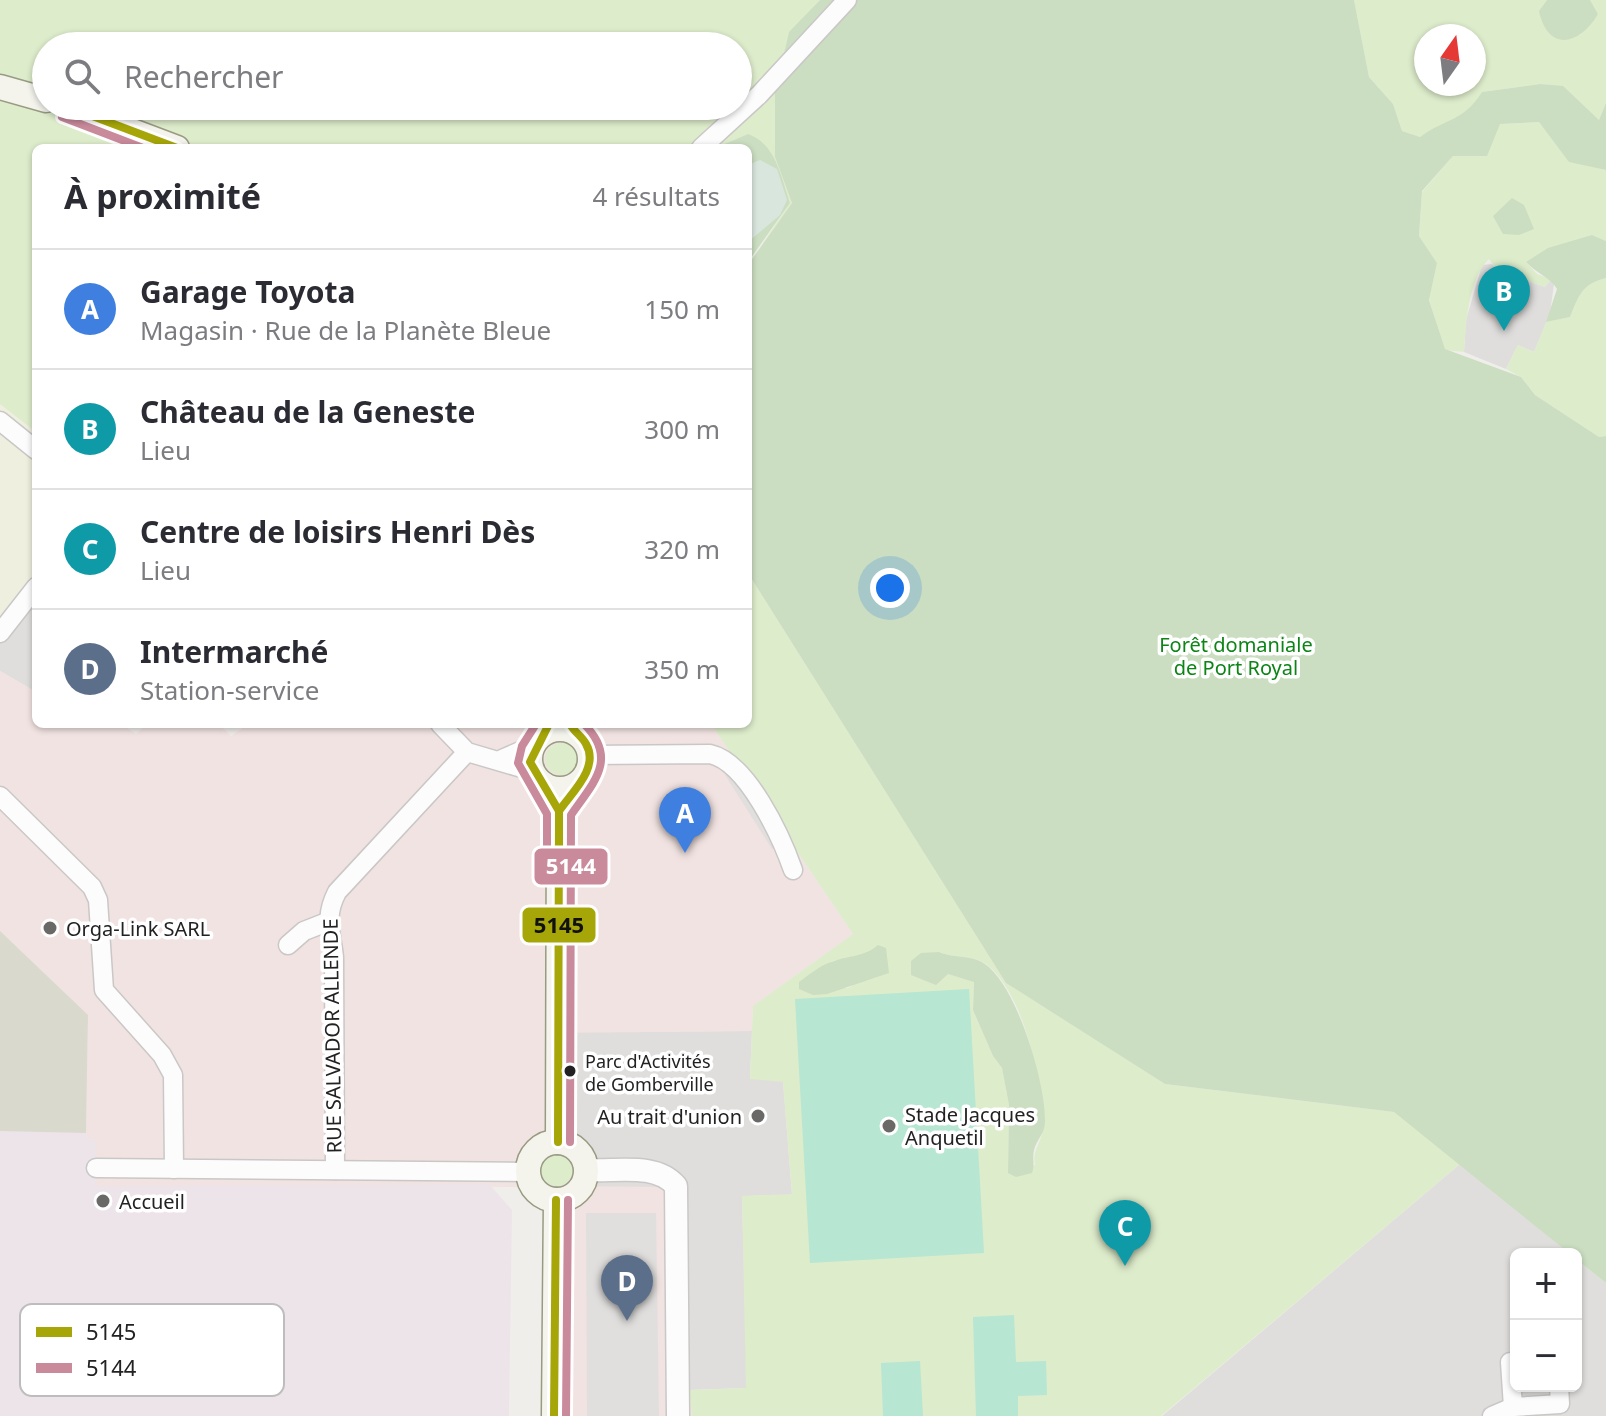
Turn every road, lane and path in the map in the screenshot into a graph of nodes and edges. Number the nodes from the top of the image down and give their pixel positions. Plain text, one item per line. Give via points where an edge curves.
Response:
1 (847, 0) edge
2 (0, 87) edge
3 (32, 96) edge
4 (752, 101) edge
5 (103, 120) edge
6 (732, 120) edge
7 (166, 144) edge
8 (705, 144) edge
9 (0, 421) edge
10 (32, 447) edge
11 (32, 592) edge
12 (0, 633) edge
13 (444, 728) edge
14 (571, 728) edge
15 (543, 734) edge
16 (467, 752) junction
17 (590, 755) junction
18 (502, 759) junction
19 (538, 777) junction
20 (574, 786) junction
21 (0, 796) edge
22 (559, 811) junction
23 (793, 870) dead end
24 (327, 922) junction
25 (288, 945) dead end
26 (558, 1142) junction
27 (96, 1168) dead end
28 (174, 1169) junction
29 (335, 1170) junction
30 (587, 1170) junction
31 (528, 1172) junction
32 (556, 1200) junction
33 (1512, 1392) edge
34 (1559, 1392) edge
35 (1513, 1407) junction
36 (554, 1416) edge
37 (678, 1416) edge
38 (1492, 1416) edge

1 - 4 street
2 - 3 main road
5 - 7 main road
6 - 8 street
9 - 10 street
11 - 12 street
13 - 16 street
14 - 15 main road
14 - 17 main road
15 - 18 street
15 - 19 main road
16 - 18 street
16 - 24 street, RUE SALVADOR ALLENDE via 337,892
17 - 20 main road via 585,776
17 - 23 street via 724,757 737,768 775,830
18 - 19 street
19 - 20 main road via 558,789
19 - 22 main road
20 - 22 main road
21 - 28 street via 92,887 98,900 104,990 162,1055 173,1075
22 - 26 main road
24 - 25 street
24 - 29 street, RUE SALVADOR ALLENDE via 334,957
26 - 30 main road via 578,1151
26 - 31 main road via 537,1150
27 - 28 street
28 - 29 street
29 - 31 street
30 - 32 main road via 578,1192
30 - 37 street via 655,1171 676,1186
31 - 32 main road via 534,1188
32 - 36 main road
33 - 35 street
34 - 35 street via 1560,1404
35 - 38 street

